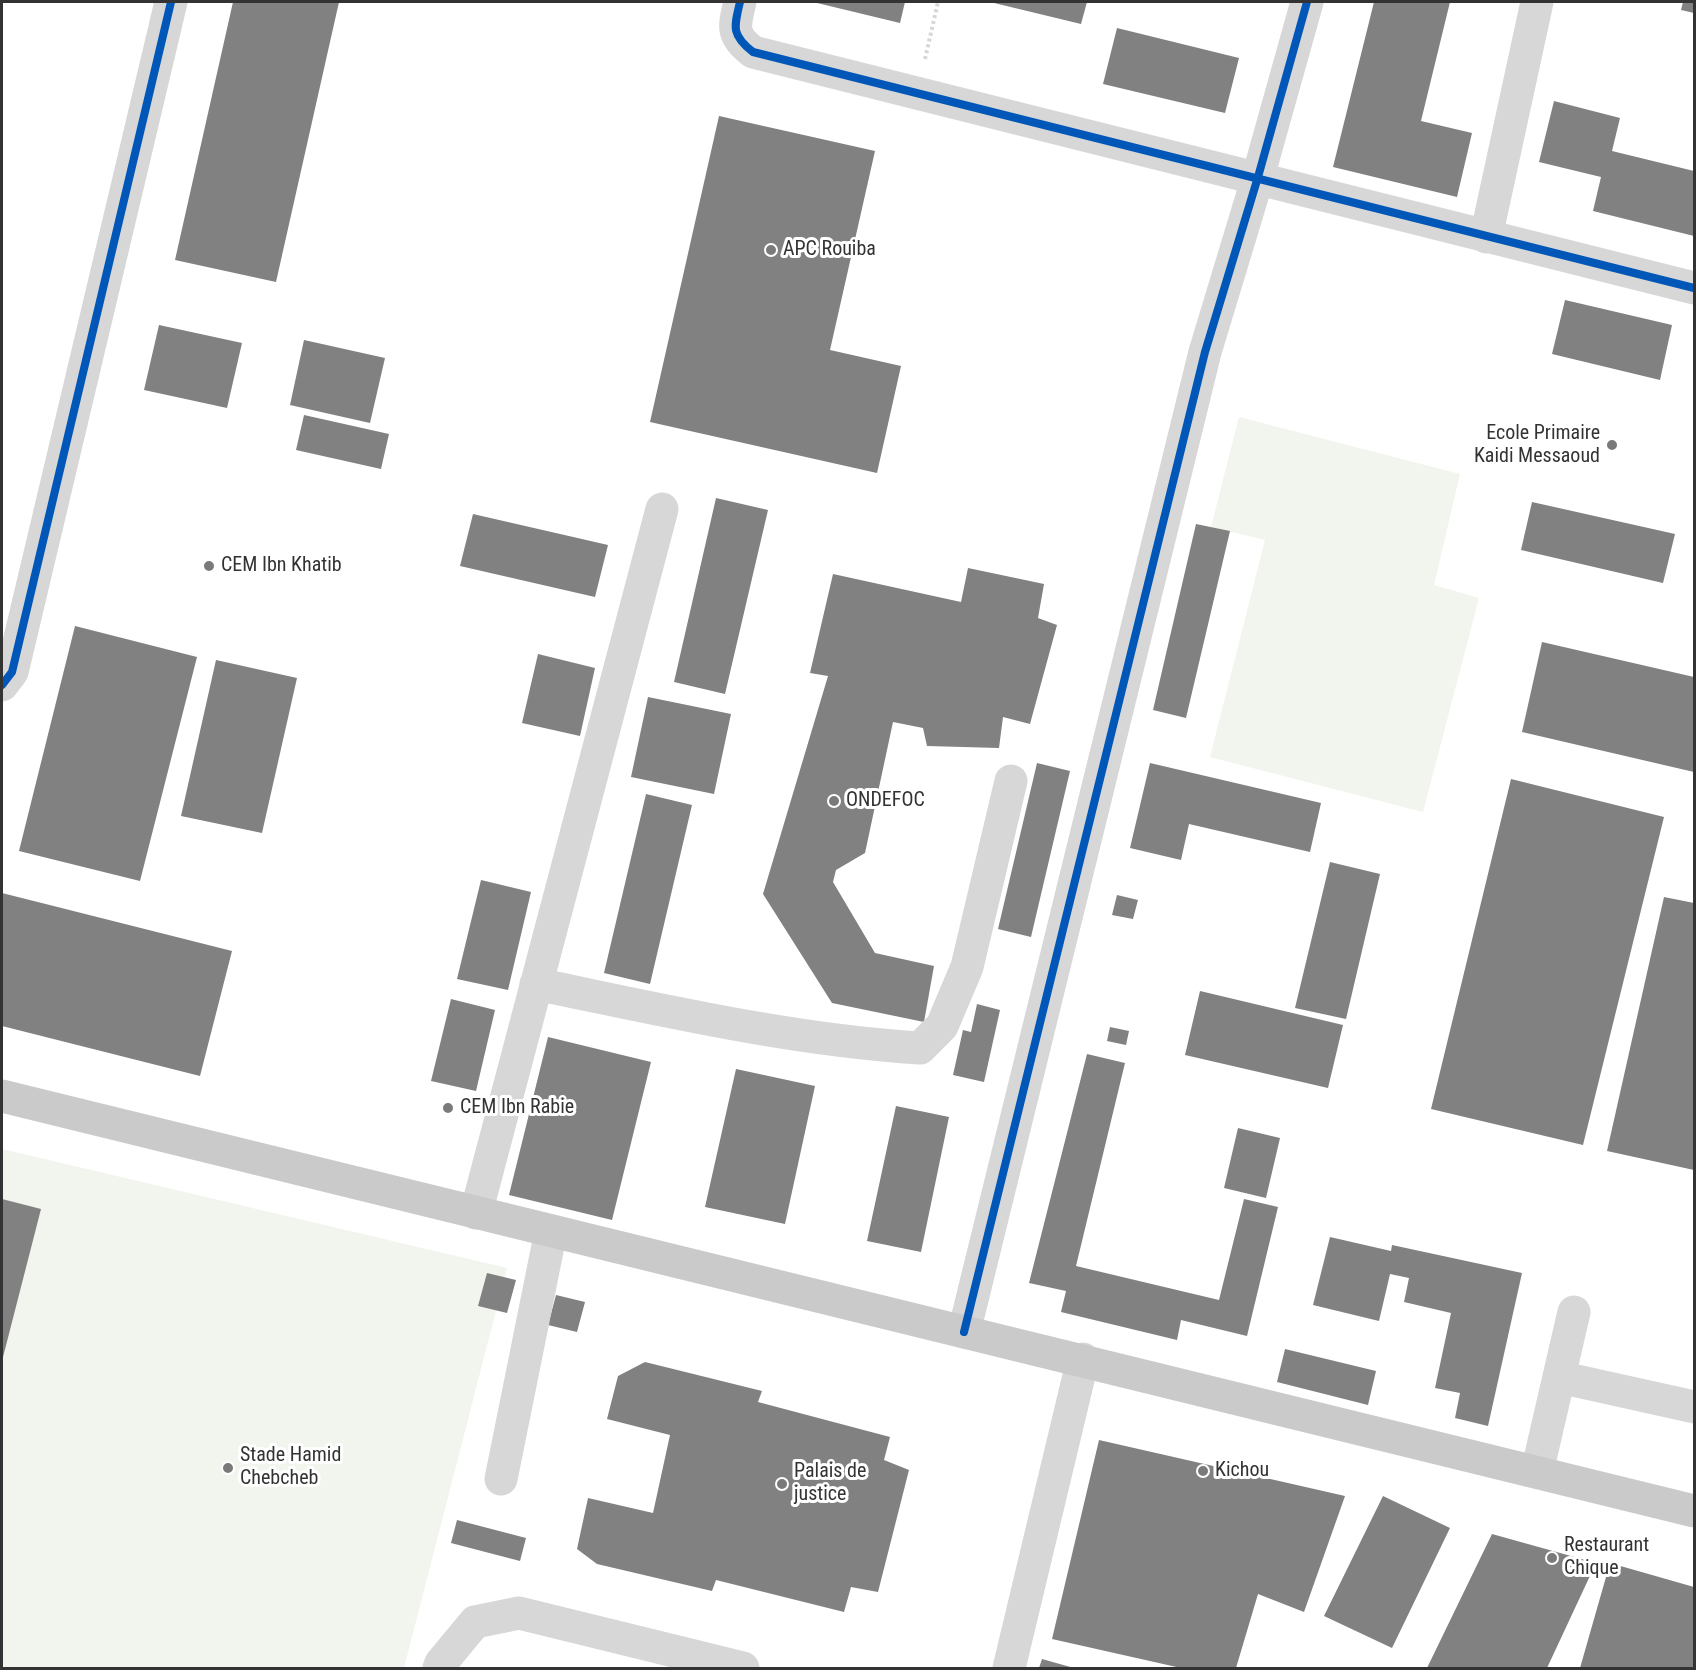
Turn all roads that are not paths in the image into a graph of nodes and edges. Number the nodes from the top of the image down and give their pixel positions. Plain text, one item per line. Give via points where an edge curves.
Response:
1 (171, 2) edge
2 (740, 2) edge
3 (1307, 2) edge
4 (1537, 2) edge
5 (1258, 177) junction
6 (1486, 237) junction
7 (1695, 288) edge
8 (662, 509) dead end
9 (2, 685) edge
10 (1011, 781) dead end
11 (536, 984) junction
12 (2, 1096) edge
13 (476, 1213) junction
14 (551, 1231) junction
15 (1574, 1312) dead end
16 (964, 1332) junction
17 (1083, 1359) junction
18 (1559, 1377) junction
19 (1695, 1407) edge
20 (1537, 1472) junction
21 (501, 1479) dead end
22 (1695, 1510) edge
23 (439, 1668) edge
24 (743, 1668) edge
25 (1009, 1668) edge

1 - 9 street via 12,672
2 - 5 street via 734,25 739,42 753,52
3 - 5 street
4 - 6 street
5 - 6 street
5 - 16 street via 1205,352
6 - 7 street
8 - 11 street
10 - 11 street via 967,967 942,1026 920,1048 826,1039
11 - 13 street
12 - 13 main road
13 - 14 main road
14 - 16 main road
14 - 21 street
15 - 18 street
16 - 17 main road
17 - 20 main road
17 - 25 street
18 - 19 street
18 - 20 street
20 - 22 main road
23 - 24 street via 475,1622 519,1613

